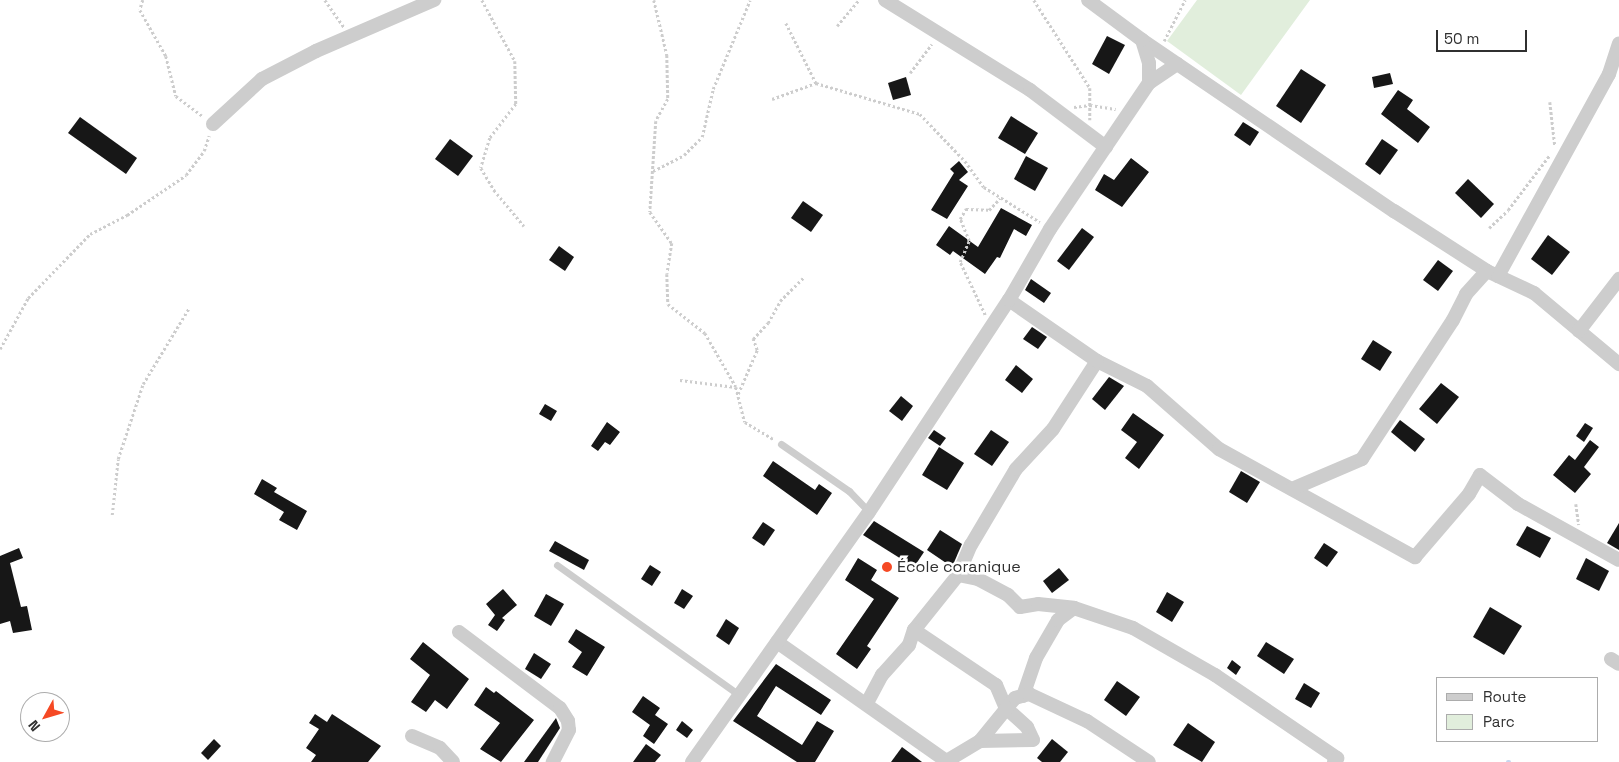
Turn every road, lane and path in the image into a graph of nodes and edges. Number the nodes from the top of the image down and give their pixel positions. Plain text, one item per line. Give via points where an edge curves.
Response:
1 (143, 0) edge
2 (325, 0) edge
3 (434, 0) edge
4 (482, 0) edge
5 (654, 0) edge
6 (750, 0) edge
7 (859, 0) edge
8 (885, 0) edge
9 (1034, 0) edge
10 (1088, 0) edge
11 (1186, 0) edge
12 (786, 23) dead end
13 (836, 26) dead end
14 (938, 35) junction
15 (350, 36) junction
16 (1142, 40) junction
17 (1619, 44) edge
18 (1160, 50) junction
19 (1177, 64) junction
20 (910, 73) dead end
21 (816, 83) junction
22 (1149, 83) junction
23 (772, 100) dead end
24 (1550, 102) dead end
25 (1090, 105) junction
26 (1056, 109) junction
27 (1132, 112) junction
28 (213, 124) junction
29 (1090, 134) junction
30 (1106, 147) junction
31 (652, 171) junction
32 (1000, 198) junction
33 (524, 226) dead end
34 (1050, 228) junction
35 (1489, 228) dead end
36 (1493, 273) junction
37 (803, 278) dead end
38 (1619, 279) edge
39 (1009, 300) junction
40 (188, 308) dead end
41 (991, 328) junction
42 (1579, 331) junction
43 (0, 349) edge
44 (1097, 361) junction
45 (1619, 364) edge
46 (680, 380) dead end
47 (736, 388) junction
48 (738, 394) junction
49 (781, 444) joint
50 (1292, 489) junction
51 (868, 512) junction
52 (112, 515) dead end
53 (1619, 560) edge
54 (557, 565) dead end
55 (958, 575) junction
56 (1074, 608) junction
57 (914, 630) junction
58 (459, 632) dead end
59 (777, 642) junction
60 (739, 695) junction
61 (1023, 696) junction
62 (867, 703) junction
63 (1006, 708) junction
64 (412, 736) dead end
65 (980, 741) junction
66 (948, 761) edge
67 (453, 762) edge
68 (553, 762) edge
69 (692, 762) edge
70 (1149, 762) edge
71 (1334, 762) edge

1 - 28 path via 140,10 166,56 176,96
2 - 15 path
3 - 15 street
4 - 33 path via 515,61 516,104 490,138 481,168 494,190
5 - 31 path via 667,54 668,99 656,121
6 - 31 path via 713,89 702,137 684,155
7 - 13 path
8 - 14 street
9 - 25 path via 1090,88
10 - 16 street
11 - 18 path
12 - 21 path
14 - 20 path
14 - 26 street
15 - 28 street via 262,79
16 - 18 street
16 - 22 street via 1149,63
17 - 36 street via 1609,74
18 - 19 street
19 - 22 street
19 - 36 street
21 - 23 path
21 - 32 path via 920,114 965,161 984,187
22 - 27 street
24 - 35 path via 1555,149
25 - 26 path
25 - 27 path
25 - 29 path
26 - 29 street
27 - 30 street
28 - 43 path via 204,151 186,175 127,215 90,234 28,298
29 - 30 street
30 - 34 street
31 - 47 path via 650,212 672,243 667,274 668,304 705,333
32 - 34 path
32 - 41 path via 989,210 966,209 960,219 969,241 960,262
34 - 39 street
36 - 42 street via 1534,293
36 - 50 street via 1466,294 1453,320 1362,459
37 - 48 path via 780,301 768,323 754,338 757,350
38 - 42 street
39 - 41 street
39 - 44 street
40 - 52 path via 143,384 118,459
41 - 51 street
42 - 45 street
44 - 50 street via 1147,386 1219,449
44 - 55 street via 1053,429 1016,469 988,513
46 - 47 path
47 - 48 path
48 - 49 path via 745,422
49 - 51 lane via 849,491
50 - 53 street via 1415,557 1469,494 1480,475 1518,504
51 - 59 street
54 - 60 lane
55 - 56 street via 978,579 1008,595 1020,608 1038,604
55 - 57 street
56 - 61 street via 1058,620 1036,658
56 - 71 street via 1133,628 1215,675 1337,758
57 - 62 street via 909,645 882,675
57 - 63 street via 996,685
58 - 68 street via 560,708 569,730
59 - 60 street
59 - 62 street
60 - 69 street
61 - 63 street
61 - 70 street via 1029,694 1087,721
62 - 66 street
63 - 65 street
63 - 65 street via 1027,726 1033,740
64 - 67 street via 440,748
65 - 66 street

